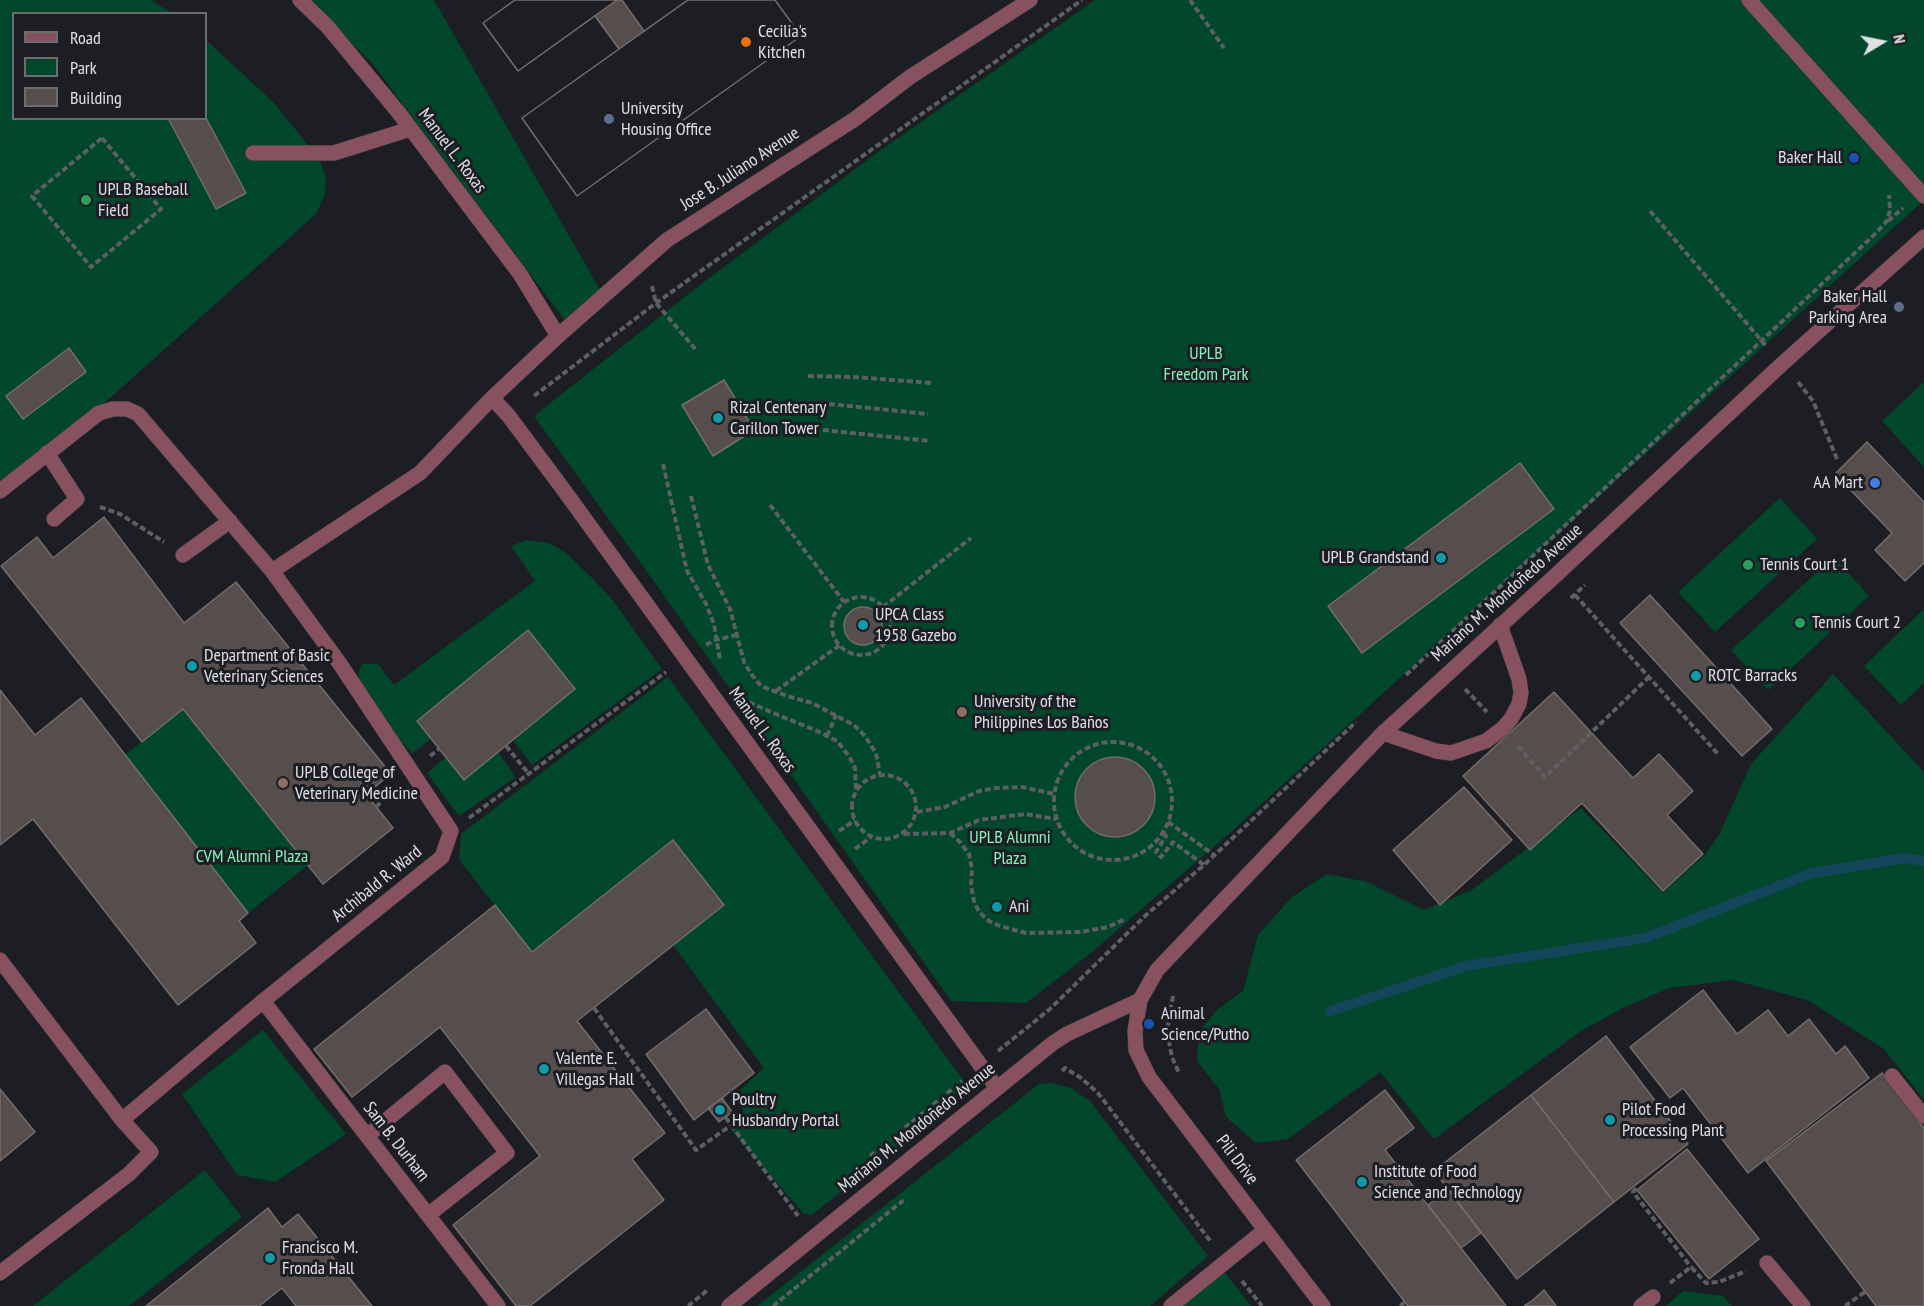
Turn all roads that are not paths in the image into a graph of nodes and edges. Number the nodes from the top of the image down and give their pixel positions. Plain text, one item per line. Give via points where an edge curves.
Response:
1 (300, 0) edge
2 (1030, 0) edge
3 (1749, 0) edge
4 (410, 129) junction
5 (253, 153) dead end
6 (1924, 196) edge
7 (1924, 237) edge
8 (558, 336) junction
9 (492, 398) junction
10 (47, 453) junction
11 (0, 491) edge
12 (54, 519) dead end
13 (230, 521) junction
14 (183, 555) road end
15 (272, 571) junction
16 (1500, 625) junction
17 (1383, 733) junction
18 (0, 960) edge
19 (1140, 1000) junction
20 (263, 1001) junction
21 (1135, 1030) joint
22 (1892, 1076) dead end
23 (997, 1088) junction
24 (1924, 1116) edge
25 (122, 1120) junction
26 (367, 1136) junction
27 (428, 1215) junction
28 (1265, 1230) junction
29 (1767, 1263) dead end
30 (0, 1273) edge
31 (498, 1306) edge
32 (729, 1306) edge
33 (1171, 1306) edge
34 (1323, 1306) edge
35 (1803, 1306) edge

1 - 4 street, Manuel L. Roxas via 327,27
2 - 8 street, Jose B. Juliano Avenue via 667,240
3 - 6 street
4 - 5 street via 334,153
4 - 8 street, Manuel L. Roxas via 520,274
7 - 16 street, Mariano M. Mondoñedo Avenue
8 - 9 street, Jose B. Juliano Avenue
9 - 15 street via 420,473
9 - 23 street, Manuel L. Roxas via 515,424
10 - 11 street
10 - 12 street via 76,499
10 - 13 street via 99,413 127,409 138,414
13 - 14 street
13 - 15 street
15 - 20 street, Archibald R. Ward via 452,831 442,857
16 - 17 street, Mariano M. Mondoñedo Avenue
16 - 17 street via 1521,693 1519,704 1502,729 1486,741 1450,753 1436,752
17 - 19 street, Mariano M. Mondoñedo Avenue via 1157,970
18 - 25 street
19 - 21 street, Mariano M. Mondoñedo Avenue
19 - 23 street, Mariano M. Mondoñedo Avenue via 1067,1034
20 - 25 street, Archibald R. Ward
20 - 26 street, Sam B. Durham
21 - 28 street, Pili Drive via 1136,1050 1149,1077
22 - 24 street
23 - 32 street, Mariano M. Mondoñedo Avenue
25 - 30 street via 151,1152 129,1174
26 - 27 street, Sam B. Durham
26 - 27 street via 445,1072 507,1153
27 - 31 street, Sam B. Durham
28 - 33 street
28 - 34 street, Pili Drive
29 - 35 street

